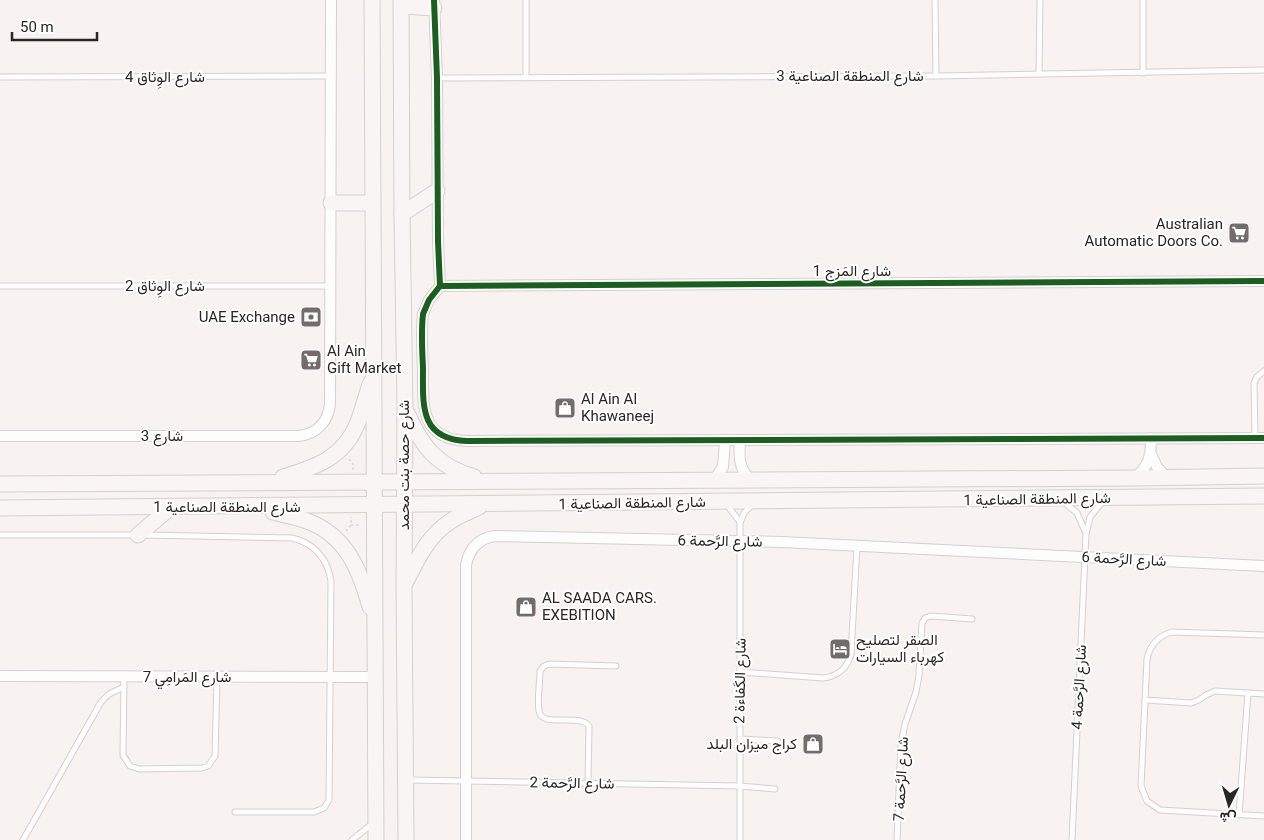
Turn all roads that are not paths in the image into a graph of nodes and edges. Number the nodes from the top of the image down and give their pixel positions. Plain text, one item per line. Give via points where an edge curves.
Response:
1 (331, 0) edge
2 (372, 0) edge
3 (526, 0) edge
4 (936, 0) edge
5 (1040, 0) edge
6 (1142, 0) edge
7 (402, 3) edge
8 (434, 4) edge
9 (1264, 70) edge
10 (1143, 73) junction
11 (1040, 74) junction
12 (331, 76) junction
13 (936, 76) junction
14 (0, 77) edge
15 (526, 77) junction
16 (437, 78) junction
17 (437, 191) junction
18 (331, 203) junction
19 (372, 203) junction
20 (402, 214) junction
21 (1264, 281) edge
22 (0, 286) edge
23 (330, 286) junction
24 (440, 286) junction
25 (1264, 371) edge
26 (374, 373) junction
27 (405, 407) junction
28 (0, 436) edge
29 (1152, 438) junction
30 (1260, 438) edge
31 (725, 440) junction
32 (740, 440) junction
33 (1151, 454) junction
34 (1264, 476) edge
35 (1135, 478) junction
36 (1167, 478) junction
37 (751, 480) junction
38 (881, 480) junction
39 (375, 481) junction
40 (404, 481) junction
41 (487, 481) junction
42 (713, 481) junction
43 (268, 482) junction
44 (0, 484) edge
45 (1264, 496) edge
46 (1106, 498) junction
47 (1060, 499) junction
48 (858, 501) junction
49 (724, 502) junction
50 (757, 502) junction
51 (485, 504) junction
52 (376, 505) junction
53 (404, 505) junction
54 (171, 507) junction
55 (252, 507) junction
56 (0, 508) edge
57 (740, 523) junction
58 (1086, 534) junction
59 (0, 535) edge
60 (138, 535) junction
61 (741, 541) junction
62 (857, 545) junction
63 (1085, 557) junction
64 (1264, 566) edge
65 (404, 586) junction
66 (972, 619) dead end
67 (375, 627) junction
68 (1264, 635) edge
69 (616, 666) dead end
70 (740, 672) junction
71 (0, 676) edge
72 (217, 677) junction
73 (330, 677) junction
74 (374, 677) junction
75 (124, 682) junction
76 (1248, 693) junction
77 (1264, 694) edge
78 (1145, 700) junction
79 (740, 739) junction
80 (778, 741) dead end
81 (405, 780) junction
82 (466, 781) junction
83 (588, 783) junction
84 (739, 786) junction
85 (775, 789) dead end
86 (235, 812) dead end
87 (1239, 815) junction
88 (1264, 816) edge
89 (376, 820) junction
90 (23, 840) edge
91 (352, 840) edge
92 (376, 840) edge
93 (406, 840) edge
94 (466, 840) edge
95 (740, 840) edge
96 (897, 840) edge
97 (1072, 840) edge

1 - 12 street
2 - 19 street, شارع حصة بنت محمد
3 - 15 lane
4 - 13 lane
5 - 11 lane
6 - 10 lane
7 - 8 street
7 - 20 street, شارع حصة بنت محمد
8 - 16 street
9 - 10 lane, شارع المنطقة الصناعية 3
10 - 11 lane, شارع المنطقة الصناعية 3
11 - 13 lane, شارع المنطقة الصناعية 3
12 - 14 lane, شارع الوِثاق 4
12 - 18 street
13 - 15 lane, شارع المنطقة الصناعية 3
15 - 16 lane, شارع المنطقة الصناعية 3
16 - 17 street
17 - 20 street
17 - 24 street
18 - 19 street
18 - 23 street
19 - 26 street, شارع حصة بنت محمد
20 - 27 street, شارع حصة بنت محمد
21 - 24 street, شارع المَزج 1
22 - 23 lane, شارع الوِثاق 2
23 - 28 street, شارع 3 via 330,404 328,416 313,432 298,436
24 - 31 street via 423,314 423,406 430,425 447,438 467,441
25 - 30 lane via 1254,383
26 - 39 street, شارع حصة بنت محمد
26 - 43 street via 358,421 340,450 312,468
27 - 40 street, شارع حصة بنت محمد
27 - 41 street via 421,440 434,456 449,468
29 - 30 street
29 - 32 street
29 - 33 street
31 - 32 street
31 - 42 street via 723,467
32 - 37 street via 740,466
33 - 35 street
33 - 36 street
34 - 36 street, شارع المنطقة الصناعية 1
35 - 36 street, شارع المنطقة الصناعية 1
35 - 38 street, شارع المنطقة الصناعية 1
37 - 38 street, شارع المنطقة الصناعية 1
37 - 42 street, شارع المنطقة الصناعية 1
38 - 48 street via 863,487
39 - 40 street, شارع المنطقة الصناعية 1
39 - 43 street, شارع المنطقة الصناعية 1
39 - 52 street, شارع حصة بنت محمد
40 - 41 street, شارع المنطقة الصناعية 1
40 - 53 street, شارع حصة بنت محمد
41 - 42 street, شارع المنطقة الصناعية 1
43 - 44 street, شارع المنطقة الصناعية 1
45 - 46 street, شارع المنطقة الصناعية 1
46 - 47 street, شارع المنطقة الصناعية 1
46 - 58 lane, شارع الرَّحمة 4 via 1090,517
47 - 48 street, شارع المنطقة الصناعية 1
47 - 58 lane, شارع الرَّحمة 4 via 1077,513
48 - 50 street, شارع المنطقة الصناعية 1
49 - 50 street, شارع المنطقة الصناعية 1
49 - 51 street, شارع المنطقة الصناعية 1
49 - 57 lane
50 - 57 lane via 744,512
51 - 53 street, شارع المنطقة الصناعية 1
51 - 65 street via 440,528 425,546
52 - 53 street, شارع المنطقة الصناعية 1
52 - 55 street, شارع المنطقة الصناعية 1
52 - 67 street, شارع حصة بنت محمد
53 - 65 street, شارع حصة بنت محمد
54 - 55 street, شارع المنطقة الصناعية 1
54 - 56 street, شارع المنطقة الصناعية 1
54 - 60 street
55 - 67 street via 306,520 339,541 356,566
57 - 61 lane, شارع الكَفاءة 2
58 - 63 lane, شارع الرَّحمة 4
59 - 60 lane
60 - 73 lane via 285,538 311,546 325,561 330,574
61 - 62 street, شارع الرَّحمة 6
61 - 70 lane, شارع الكَفاءة 2
61 - 82 street, شارع الرَّحمة 6 via 494,536 475,545 466,565
62 - 63 street, شارع الرَّحمة 6
62 - 70 lane via 851,654 844,669 835,676 824,678
63 - 64 street, شارع الرَّحمة 6
63 - 97 lane, شارع الرَّحمة 4
65 - 81 street, شارع حصة بنت محمد
66 - 96 lane, شارع الرَّحمة 7 via 931,616 922,623 919,675 901,744
67 - 74 street, شارع حصة بنت محمد
68 - 78 lane via 1166,633 1148,652
69 - 83 lane via 549,664 540,671 539,710 542,717 582,720 589,726
70 - 79 lane, شارع الكَفاءة 2
71 - 75 street, شارع المَرامِي 7
72 - 73 street, شارع المَرامِي 7
72 - 75 street, شارع المَرامِي 7
72 - 75 lane via 215,756 208,766 196,769 139,769 127,763 123,755
73 - 74 street, شارع المَرامِي 7
73 - 86 lane via 329,800 326,806 314,812
74 - 89 street, شارع حصة بنت محمد
75 - 90 lane via 101,702
76 - 77 lane
76 - 78 lane via 1215,691 1191,703
76 - 87 lane
78 - 87 lane via 1141,786 1147,801 1166,811
79 - 80 lane
79 - 84 lane, شارع الكَفاءة 2
81 - 82 lane, شارع الرَّحمة 2
81 - 93 street, شارع حصة بنت محمد
82 - 83 lane, شارع الرَّحمة 2
82 - 94 street, شارع الرَّحمة 6
83 - 84 lane, شارع الرَّحمة 2
84 - 85 lane, شارع الرَّحمة 2
84 - 95 lane, شارع الكَفاءة 2
87 - 88 lane
89 - 91 lane
89 - 92 street, شارع حصة بنت محمد

